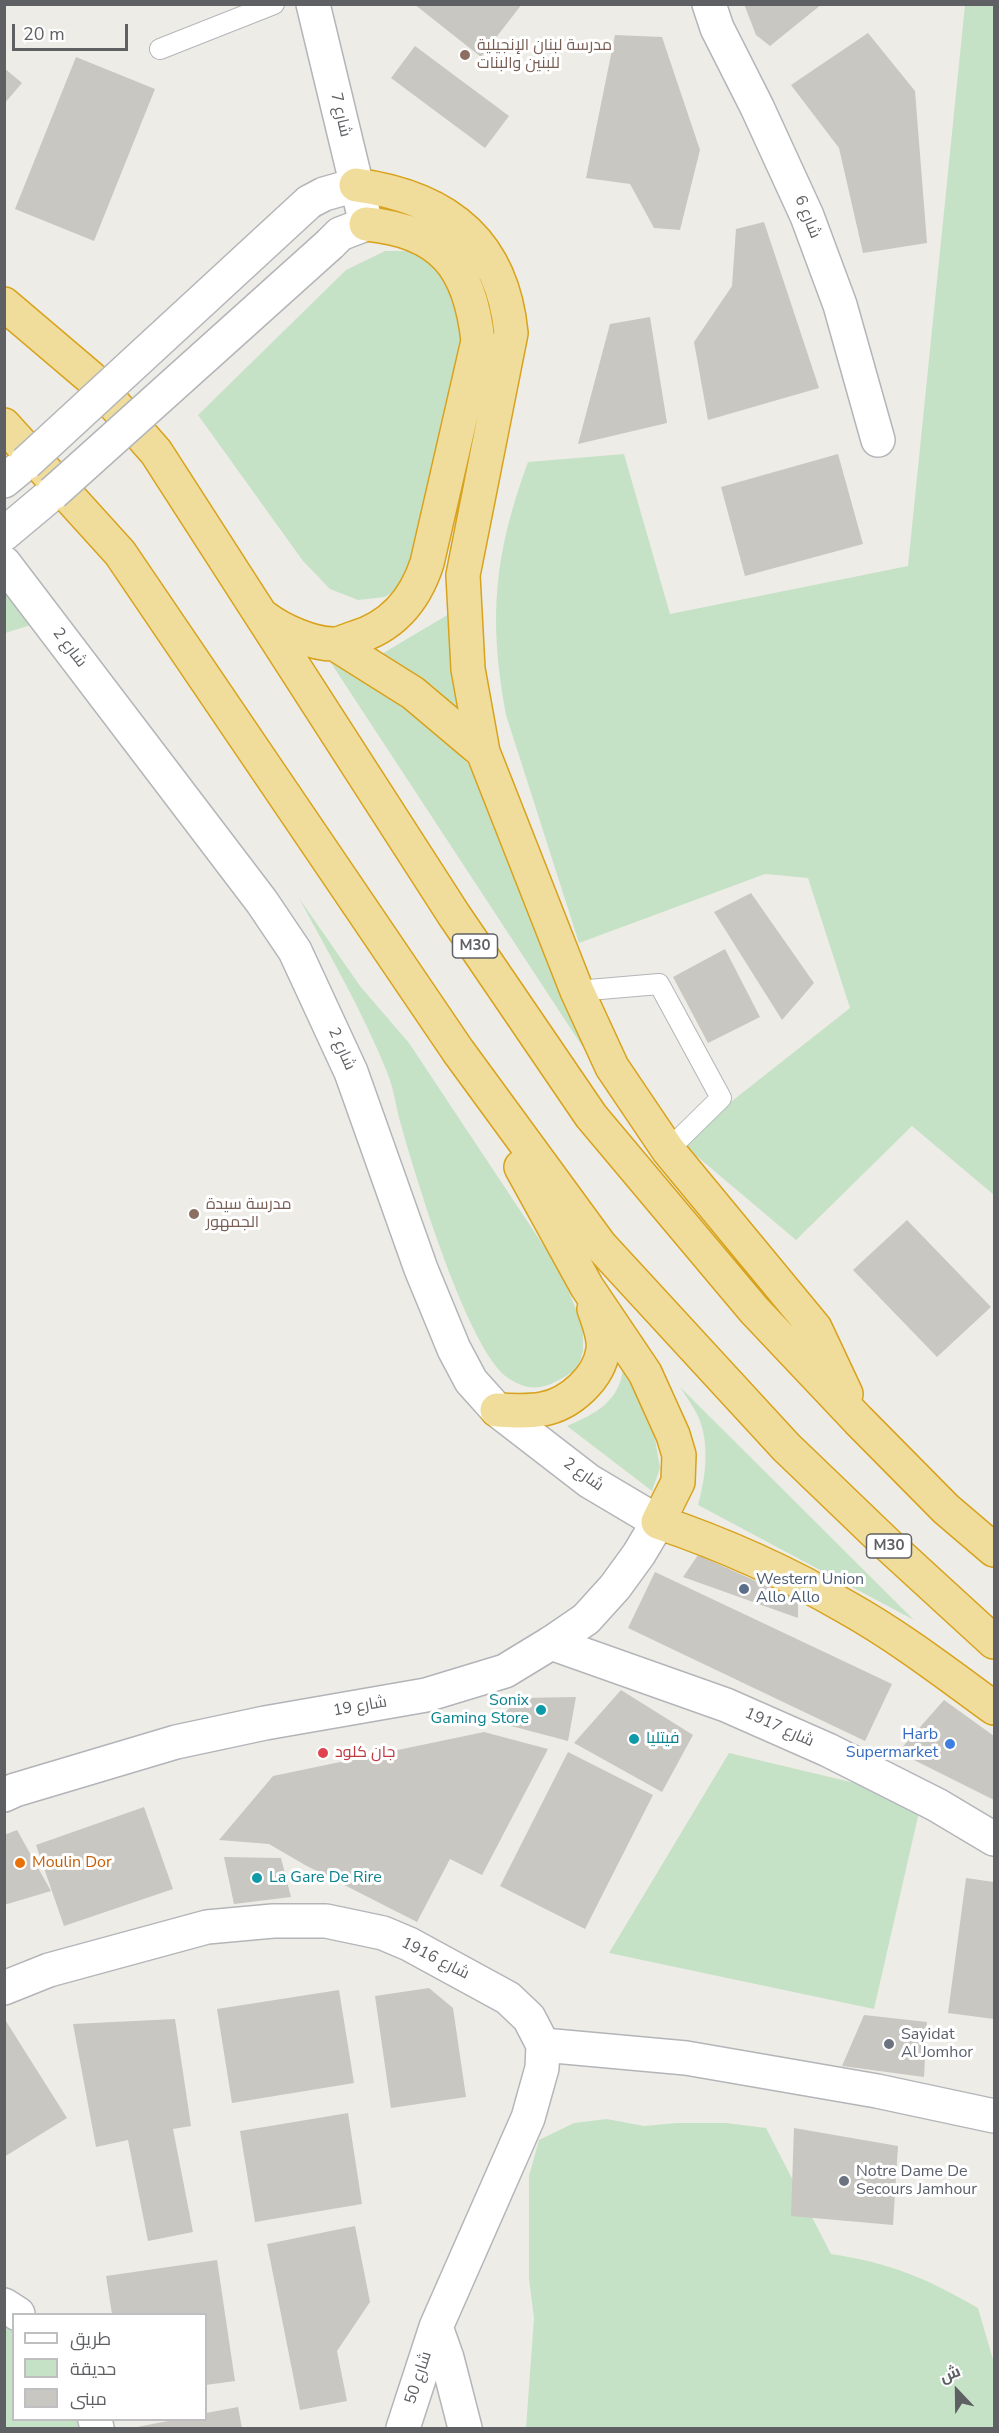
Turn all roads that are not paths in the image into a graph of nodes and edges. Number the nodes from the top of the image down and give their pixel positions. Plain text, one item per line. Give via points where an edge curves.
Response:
1 (274, 4) edge
2 (313, 4) edge
3 (709, 4) edge
4 (160, 49) dead end
5 (356, 185) junction
6 (366, 224) junction
7 (4, 304) edge
8 (4, 424) edge
9 (878, 440) dead end
10 (15, 472) edge
11 (4, 534) edge
12 (4, 563) edge
13 (261, 615) junction
14 (335, 644) junction
15 (483, 752) junction
16 (577, 991) junction
17 (458, 1052) junction
18 (668, 1150) junction
19 (587, 1287) junction
20 (497, 1410) junction
21 (858, 1420) junction
22 (658, 1522) junction
23 (994, 1550) edge
24 (994, 1642) edge
25 (551, 1643) junction
26 (994, 1708) edge
27 (4, 1795) edge
28 (994, 1839) edge
29 (4, 1988) edge
30 (543, 2045) junction
31 (994, 2116) edge
32 (436, 2328) junction
33 (403, 2428) edge
34 (465, 2428) edge

1 - 4 lane
2 - 5 street, شارع 7
3 - 9 street, شارع 6 via 807,216 840,305
5 - 6 street, شارع 7
5 - 10 street, bridge via 309,202
5 - 15 highway via 410,196 458,224 478,244 508,304 510,333 463,575 468,669
6 - 11 street, bridge via 340,234
6 - 14 highway via 409,232 444,254 469,290 478,340 421,582 411,599 382,626
7 - 13 highway, M30 via 91,378 156,452
8 - 17 highway, M30 via 120,553
12 - 20 street, شارع 2 via 295,951 351,1072 421,1269 454,1349 471,1381
13 - 14 highway via 298,636
13 - 21 highway, M30 via 454,915 591,1116 754,1310
14 - 15 highway via 413,693
15 - 16 highway
16 - 18 highway via 612,1067
16 - 18 lane via 659,984 721,1098
17 - 19 highway
17 - 24 highway, M30 via 600,1245 786,1448
18 - 21 highway via 815,1328
19 - 20 highway via 603,1349 587,1384 546,1409
19 - 22 highway via 645,1373 673,1435 679,1455 678,1482
20 - 22 street, شارع 2 via 589,1481
21 - 23 highway, M30 via 946,1509
22 - 25 street, شارع 19 via 615,1587 586,1619
22 - 26 highway via 755,1560 847,1607
25 - 27 street, شارع 19 via 505,1671 426,1695 176,1742
25 - 28 street, شارع 1917 via 726,1705 848,1760
29 - 30 street, شارع 1916 via 49,1970 207,1927 326,1921 382,1933 409,1944 508,1998 529,2018
30 - 31 street via 686,2058 878,2091
30 - 32 street via 543,2068 528,2118
32 - 33 street, شارع 50
32 - 34 street

